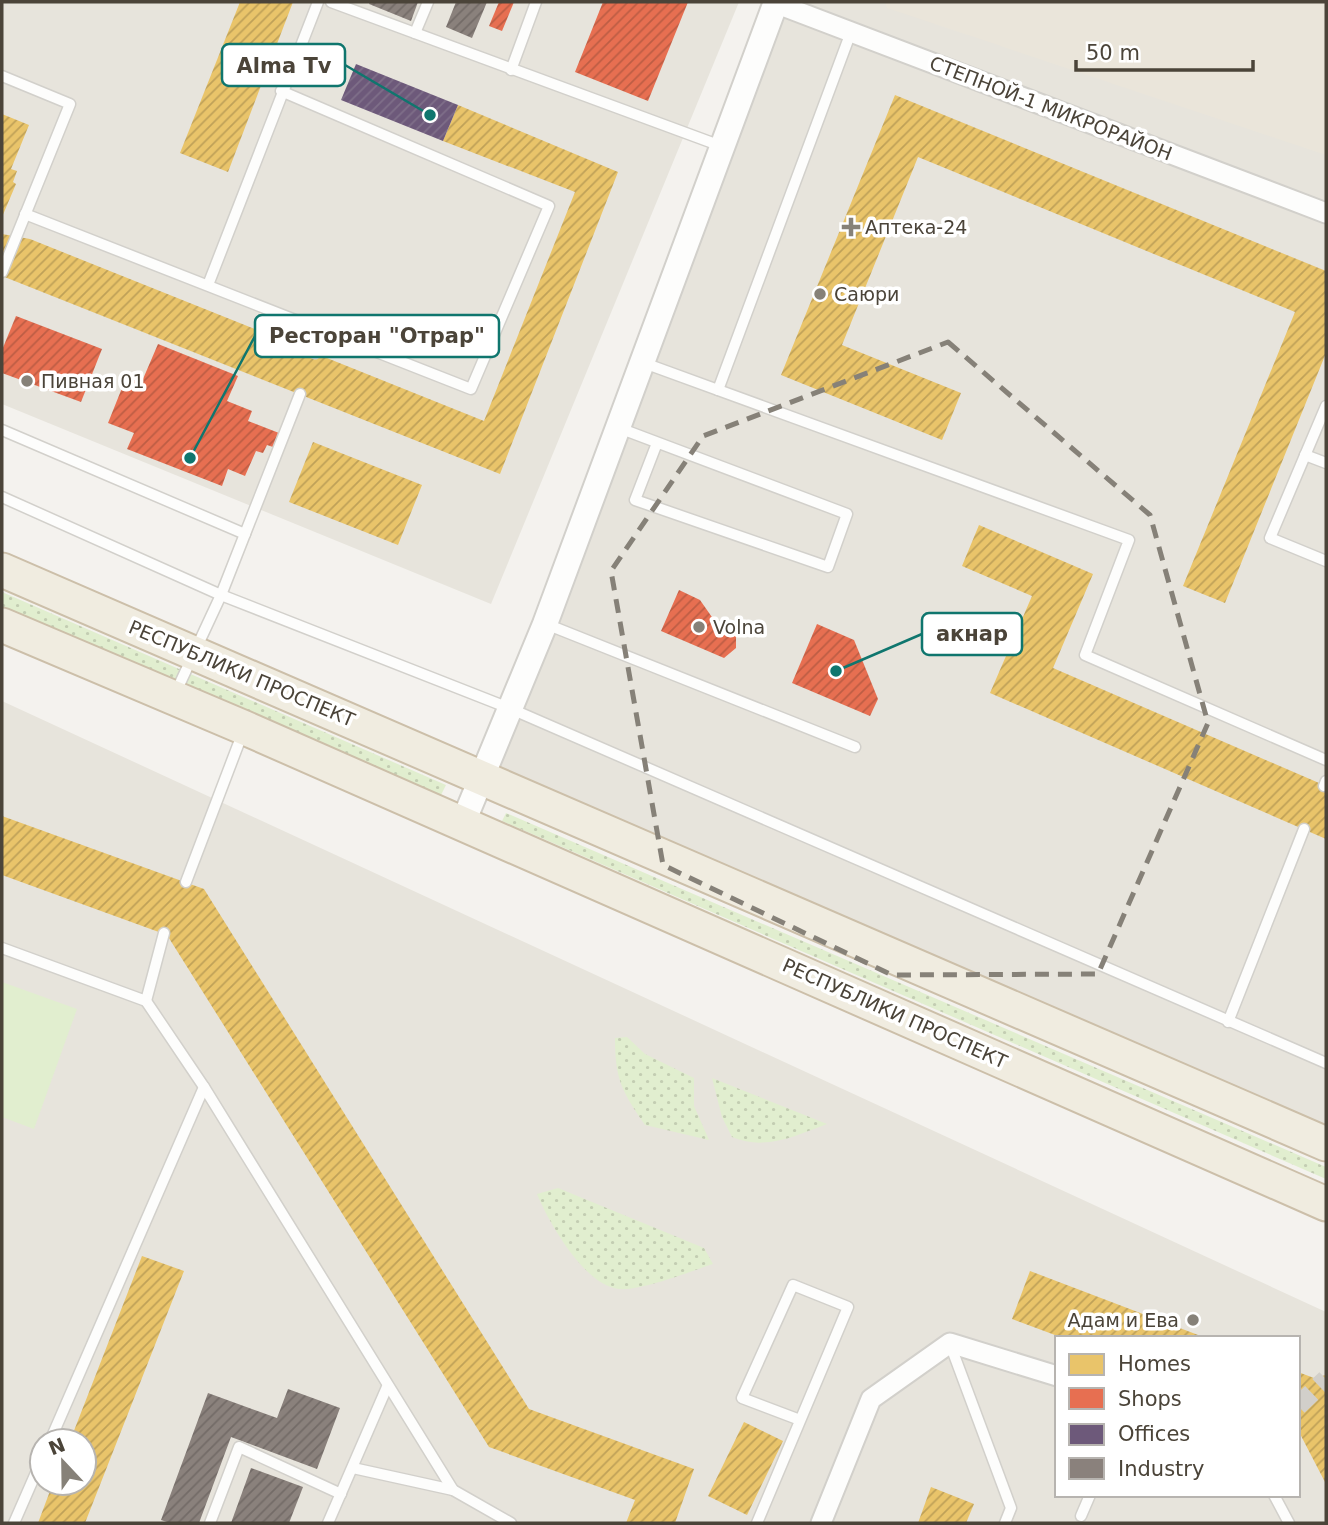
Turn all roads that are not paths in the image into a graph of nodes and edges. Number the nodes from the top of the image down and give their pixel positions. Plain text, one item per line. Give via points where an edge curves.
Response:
1 (318, 2) edge
2 (331, 2) edge
3 (428, 2) edge
4 (536, 2) edge
5 (776, 3) edge
6 (851, 32) junction
7 (415, 33) junction
8 (511, 70) junction
9 (2, 76) edge
10 (281, 91) junction
11 (725, 147) junction
12 (1326, 213) edge
13 (26, 214) junction
14 (2, 272) edge
15 (208, 285) junction
16 (322, 328) junction
17 (315, 353) dead end
18 (643, 363) junction
19 (718, 390) junction
20 (300, 394) dead end
21 (1326, 406) edge
22 (619, 428) junction
23 (2, 430) edge
24 (657, 443) junction
25 (1305, 455) junction
26 (1326, 463) edge
27 (2, 496) edge
28 (245, 534) junction
29 (1326, 561) edge
30 (2, 570) edge
31 (221, 595) junction
32 (545, 624) junction
33 (2, 625) edge
34 (194, 653) junction
35 (174, 697) junction
36 (509, 708) junction
37 (245, 727) junction
38 (855, 747) dead end
39 (1326, 760) edge
40 (483, 776) junction
41 (462, 825) junction
42 (1304, 829) dead end
43 (186, 883) dead end
44 (164, 933) dead end
45 (2, 948) edge
46 (146, 1001) junction
47 (1227, 1022) junction
48 (1326, 1063) edge
49 (204, 1087) junction
50 (1326, 1144) edge
51 (1326, 1204) edge
52 (950, 1343) junction
53 (1055, 1375) edge
54 (387, 1387) junction
55 (800, 1420) junction
56 (56, 1427) edge
57 (353, 1468) junction
58 (453, 1490) junction
59 (28, 1492) edge
60 (341, 1494) junction
61 (1089, 1497) edge
62 (1275, 1497) edge
63 (1081, 1516) dead end
64 (14, 1523) edge
65 (210, 1523) edge
66 (328, 1523) edge
67 (511, 1523) edge
68 (757, 1523) edge
69 (821, 1523) edge
70 (1004, 1523) edge
71 (1289, 1523) edge

1 - 10 lane
2 - 7 lane
3 - 7 lane
4 - 8 lane
5 - 6 street, СТЕПНОЙ-1 МИКРОРАЙОН
5 - 11 street
6 - 12 street, СТЕПНОЙ-1 МИКРОРАЙОН
6 - 19 lane
7 - 8 lane
8 - 11 lane
9 - 13 lane via 70,104
10 - 15 lane
10 - 16 lane via 549,206 471,389
11 - 18 street
13 - 14 lane
13 - 15 lane
15 - 16 lane
16 - 17 lane
18 - 19 lane
18 - 22 street
19 - 39 lane via 1129,540 1085,655
20 - 28 lane
21 - 25 lane
22 - 24 lane
22 - 32 street
23 - 28 lane
24 - 24 lane via 847,514 828,567 635,500
25 - 26 lane
25 - 29 lane via 1270,538
27 - 31 lane
28 - 31 lane
30 - 34 highway, РЕСПУБЛИКИ ПРОСПЕКТ
31 - 34 lane
31 - 36 lane
32 - 36 street
32 - 38 lane
33 - 35 highway, РЕСПУБЛИКИ ПРОСПЕКТ
34 - 35 lane
34 - 40 highway, РЕСПУБЛИКИ ПРОСПЕКТ
35 - 37 highway, РЕСПУБЛИКИ ПРОСПЕКТ
36 - 40 street
36 - 47 lane
37 - 41 highway, РЕСПУБЛИКИ ПРОСПЕКТ
37 - 43 lane
40 - 41 street
40 - 50 highway, РЕСПУБЛИКИ ПРОСПЕКТ
41 - 51 highway, РЕСПУБЛИКИ ПРОСПЕКТ
42 - 47 lane
44 - 46 lane
45 - 46 lane
46 - 49 lane
47 - 48 lane
49 - 54 lane
49 - 56 lane
52 - 53 street
52 - 69 street via 871,1399
52 - 70 lane via 1011,1508
54 - 57 lane
54 - 58 lane
55 - 55 lane via 848,1307 793,1285 742,1398
55 - 68 lane
57 - 58 lane
57 - 60 lane
58 - 67 lane
59 - 64 lane
60 - 65 lane via 239,1447
60 - 66 lane
61 - 63 lane
62 - 71 lane

